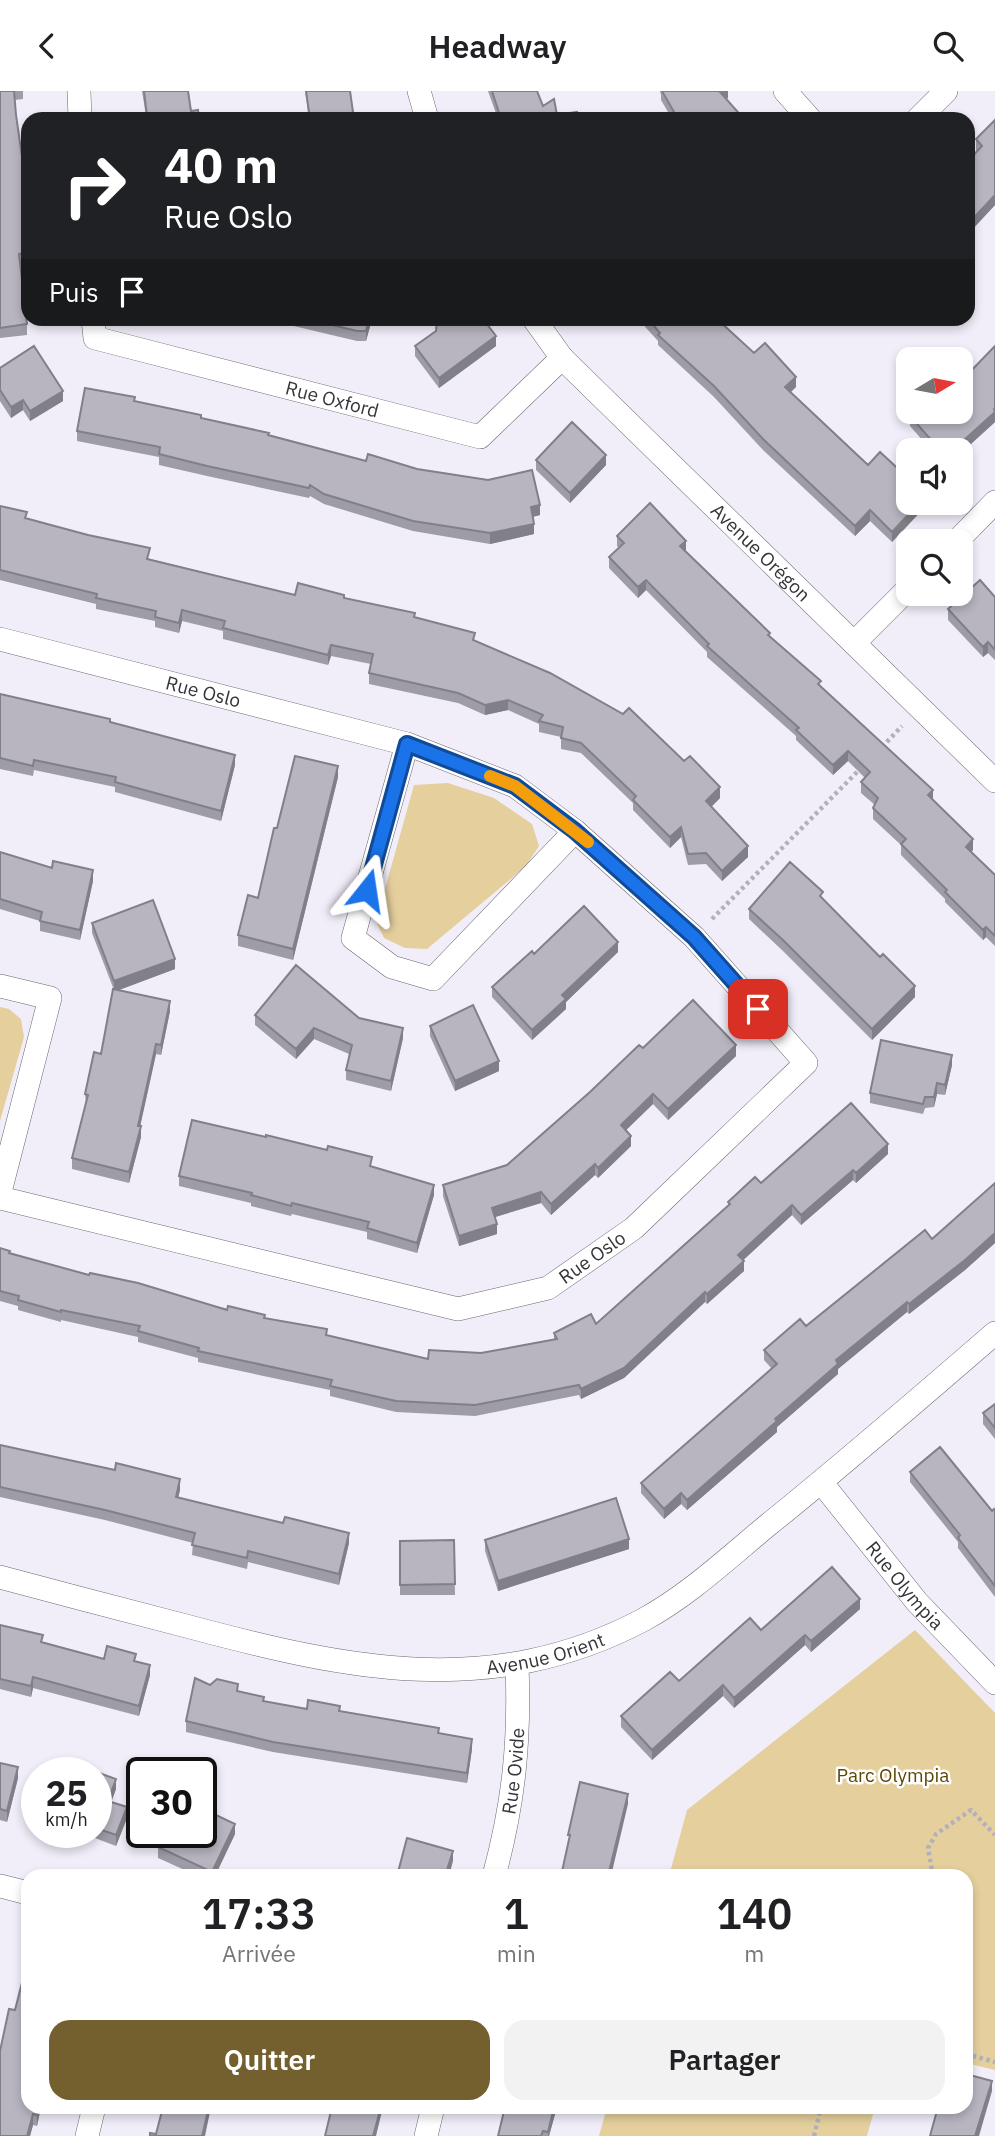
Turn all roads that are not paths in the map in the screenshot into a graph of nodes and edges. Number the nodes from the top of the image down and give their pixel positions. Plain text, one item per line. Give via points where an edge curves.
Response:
1 (79, 91) edge
2 (419, 91) edge
3 (785, 91) edge
4 (946, 91) edge
5 (80, 112) edge
6 (425, 112) edge
7 (804, 112) edge
8 (925, 112) edge
9 (94, 326) edge
10 (539, 326) edge
11 (562, 358) junction
12 (995, 502) edge
13 (969, 529) edge
14 (896, 601) edge
15 (0, 639) edge
16 (854, 643) junction
17 (407, 744) junction
18 (995, 781) edge
19 (575, 831) junction
20 (0, 986) edge
21 (0, 1195) edge
22 (995, 1333) edge
23 (821, 1482) junction
24 (0, 1577) edge
25 (517, 1665) junction
26 (995, 1682) edge
27 (496, 1869) edge
28 (0, 1886) edge
29 (21, 1891) edge
30 (92, 2114) edge
31 (431, 2114) edge
32 (87, 2136) edge
33 (426, 2136) edge

1 - 5 street
2 - 6 street
3 - 7 street
4 - 8 street
9 - 11 street, Rue Oxford via 95,338 480,436
10 - 11 street, Avenue Orégon
11 - 16 street, Avenue Orégon
12 - 13 street
14 - 16 street
15 - 17 street, Rue Oslo
16 - 18 street, Avenue Orégon
17 - 19 street, Rue Oslo via 515,786
17 - 19 street via 353,938 392,967 433,979
19 - 21 street, Rue Oslo via 694,937 806,1063 634,1228 548,1287 458,1308
20 - 21 street, Rue Oslo via 50,998
22 - 23 street, Avenue Orient
23 - 25 street, Avenue Orient via 687,1591 643,1619 595,1641
23 - 26 street, Rue Olympia via 918,1602
24 - 25 street, Avenue Orient via 338,1663 421,1670
25 - 27 street, Rue Ovide via 514,1786
28 - 29 street
30 - 32 street
31 - 33 street

